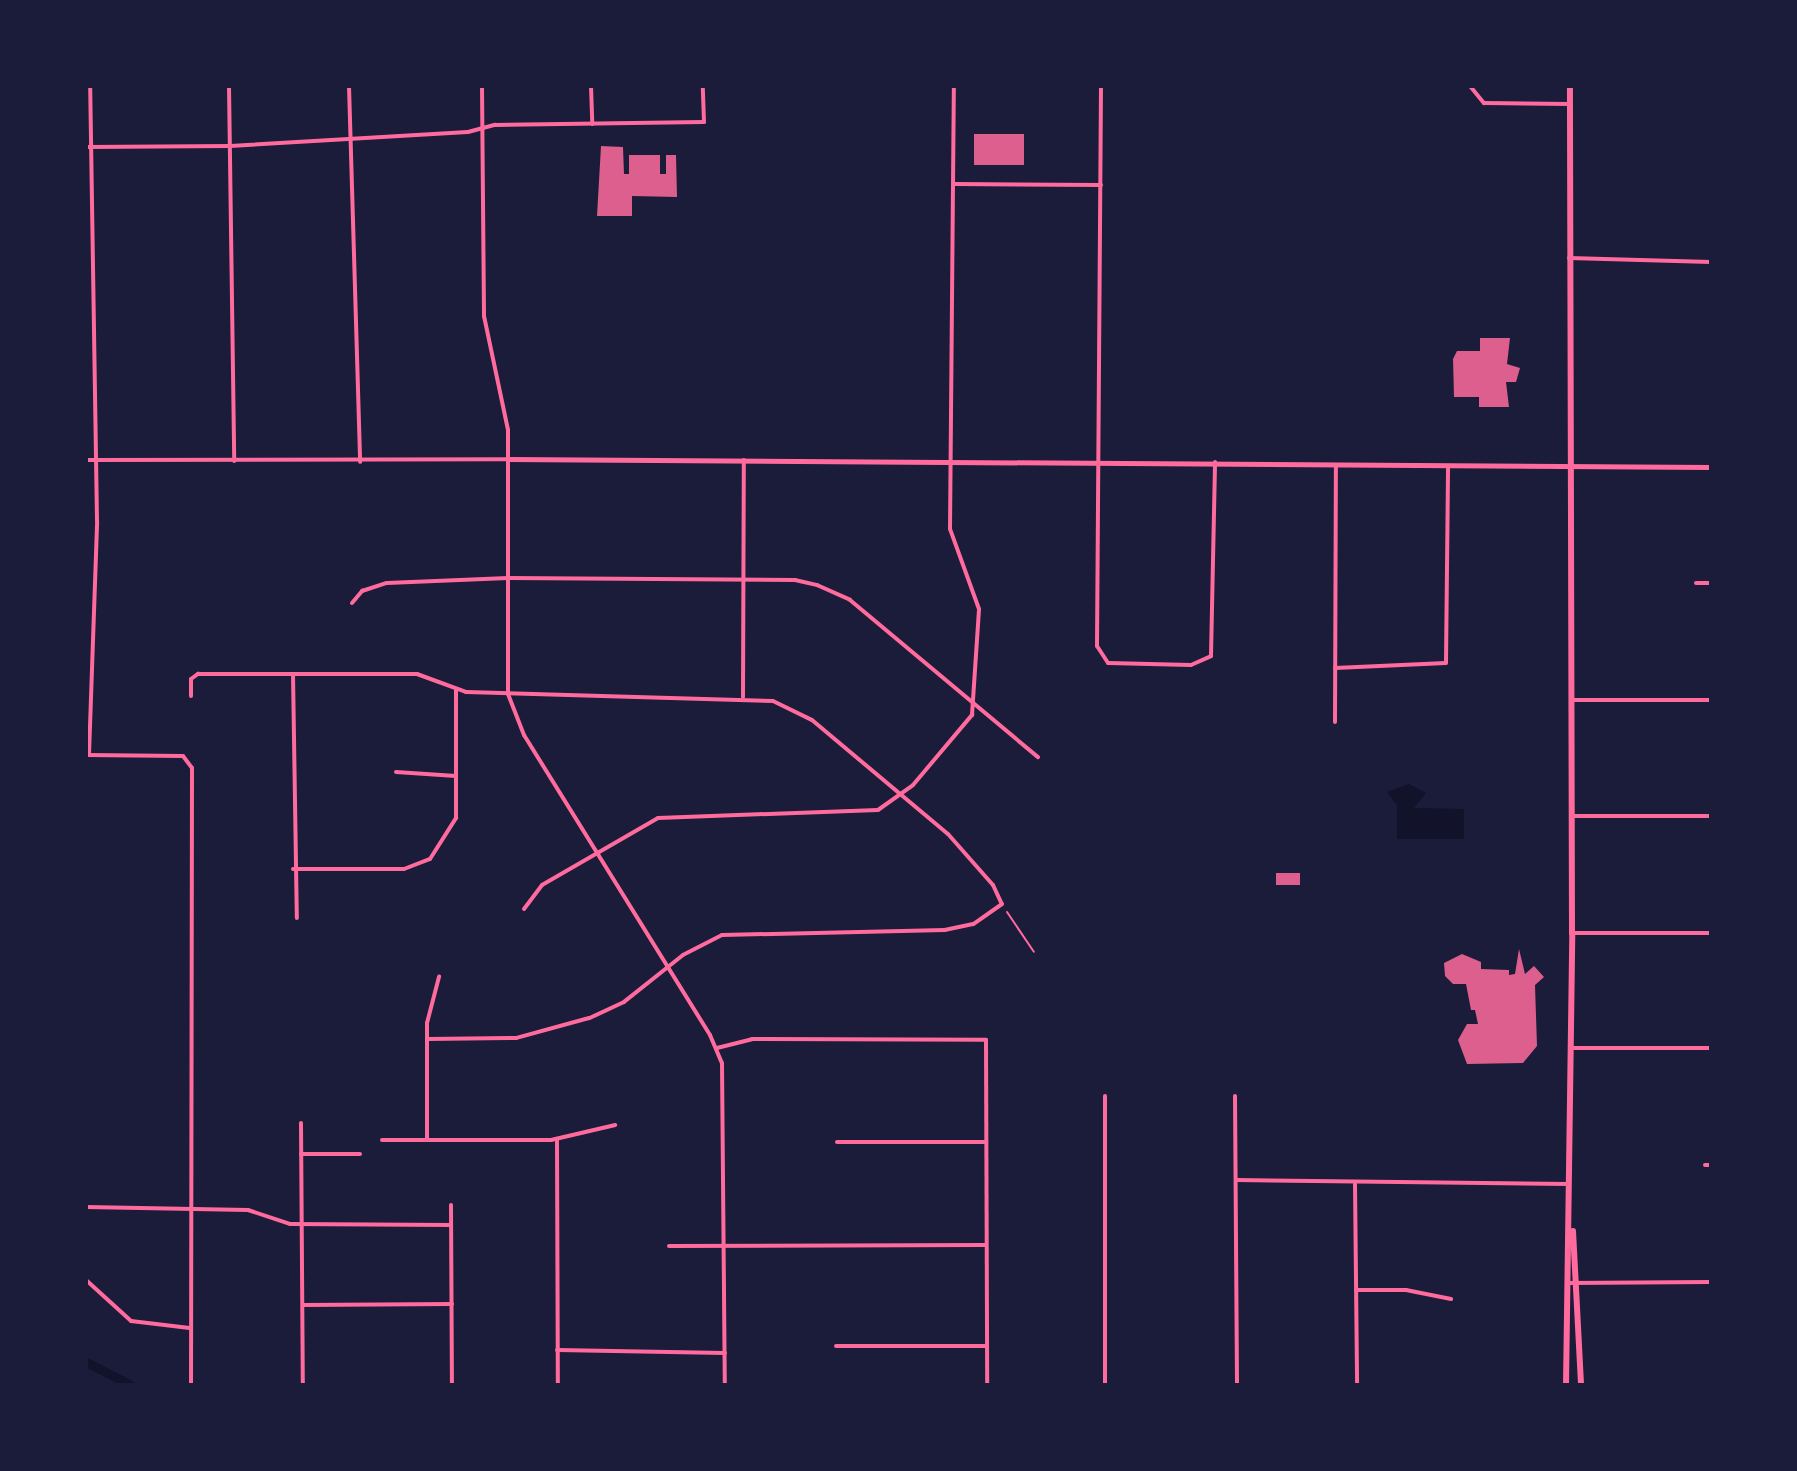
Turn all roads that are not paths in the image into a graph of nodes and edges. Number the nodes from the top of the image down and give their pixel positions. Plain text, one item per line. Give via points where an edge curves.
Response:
1 (90, 86) edge
2 (229, 86) edge
3 (349, 86) edge
4 (482, 86) edge
5 (591, 86) edge
6 (703, 86) edge
7 (954, 86) edge
8 (1101, 86) edge
9 (1470, 86) edge
10 (1570, 86) edge
11 (1570, 104) junction
12 (592, 124) junction
13 (482, 127) junction
14 (350, 138) junction
15 (230, 146) junction
16 (88, 147) edge
17 (954, 184) junction
18 (1101, 185) junction
19 (1569, 258) junction
20 (1711, 262) edge
21 (508, 459) junction
22 (86, 460) edge
23 (95, 460) junction
24 (744, 460) junction
25 (234, 461) junction
26 (952, 461) junction
27 (360, 462) junction
28 (1098, 462) junction
29 (1215, 462) junction
30 (1336, 463) junction
31 (1448, 463) junction
32 (1571, 467) junction
33 (1711, 467) edge
34 (508, 578) junction
35 (744, 579) junction
36 (1696, 583) dead end
37 (1711, 583) edge
38 (352, 603) dead end
39 (1335, 668) junction
40 (293, 674) junction
41 (456, 690) junction
42 (508, 694) junction
43 (191, 696) dead end
44 (743, 697) junction
45 (1572, 700) junction
46 (1711, 700) edge
47 (976, 704) junction
48 (1335, 722) dead end
49 (87, 755) edge
50 (1038, 757) dead end
51 (396, 772) dead end
52 (456, 776) junction
53 (900, 797) junction
54 (1572, 816) junction
55 (1711, 816) edge
56 (597, 852) junction
57 (293, 869) junction
58 (524, 909) dead end
59 (297, 918) dead end
60 (1572, 933) junction
61 (1711, 933) edge
62 (667, 966) junction
63 (439, 977) dead end
64 (427, 1039) junction
65 (717, 1048) junction
66 (1572, 1048) junction
67 (1711, 1048) edge
68 (1105, 1096) dead end
69 (1235, 1096) dead end
70 (301, 1123) dead end
71 (615, 1125) dead end
72 (427, 1139) junction
73 (557, 1139) junction
74 (382, 1140) dead end
75 (837, 1142) dead end
76 (986, 1142) junction
77 (301, 1154) junction
78 (360, 1154) dead end
79 (1236, 1180) junction
80 (1355, 1184) junction
81 (1571, 1184) junction
82 (451, 1205) dead end
83 (86, 1207) edge
84 (191, 1207) junction
85 (302, 1223) junction
86 (451, 1225) junction
87 (986, 1245) junction
88 (669, 1246) dead end
89 (725, 1246) junction
90 (86, 1280) edge
91 (1711, 1282) edge
92 (1567, 1283) junction
93 (1576, 1283) junction
94 (1356, 1290) junction
95 (1451, 1299) dead end
96 (452, 1304) junction
97 (303, 1305) junction
98 (191, 1328) junction
99 (836, 1346) dead end
100 (987, 1346) junction
101 (557, 1350) junction
102 (725, 1353) junction
103 (191, 1385) edge
104 (303, 1385) edge
105 (351, 1385) edge
106 (452, 1385) edge
107 (558, 1385) edge
108 (725, 1385) edge
109 (987, 1385) edge
110 (1105, 1385) edge
111 (1237, 1385) edge
112 (1357, 1385) edge
113 (1566, 1385) edge
114 (1581, 1385) edge

1 - 16 street
2 - 15 street
3 - 14 street
4 - 13 street
5 - 12 street
6 - 12 street via 704,122
7 - 17 street
8 - 18 street
9 - 11 street via 1473,95 1489,103
10 - 11 main road
11 - 19 main road
12 - 13 street
13 - 14 street
13 - 21 street via 484,316 506,407
14 - 15 street
14 - 27 street
15 - 16 street
15 - 25 street
16 - 23 street
17 - 18 street
17 - 26 street
18 - 28 street
19 - 20 street
19 - 32 main road
21 - 24 street
21 - 27 street
21 - 34 street
22 - 23 street
23 - 25 street
23 - 49 street
24 - 26 street
24 - 35 street
25 - 27 street
26 - 28 street
26 - 47 street via 950,529 979,609
28 - 29 street
28 - 29 street via 1101,658 1111,664 1191,665 1209,658
29 - 30 street
30 - 31 street
30 - 39 street
31 - 32 street
31 - 39 street via 1446,663
32 - 33 street
32 - 45 main road
34 - 35 street
34 - 38 street via 387,583 362,591
34 - 42 street
35 - 44 street
35 - 47 street via 795,580 832,590
36 - 37 street
39 - 48 street
40 - 41 street via 417,674
40 - 43 street via 193,675
40 - 57 street
41 - 42 street
41 - 52 street
42 - 44 street
42 - 56 street via 524,735
44 - 53 street via 800,713
45 - 46 street
45 - 54 main road
47 - 50 street
47 - 53 street via 963,727
49 - 84 street via 188,760
51 - 52 street
52 - 57 street via 455,823 425,863 404,869
53 - 56 street via 864,814 673,814 645,823
53 - 62 street via 965,852 1002,904 973,924 945,930 740,931 703,942
54 - 55 street
54 - 60 main road
56 - 58 street via 542,885
56 - 62 street
57 - 59 street
60 - 61 street
60 - 66 main road
62 - 64 street via 608,1012 540,1034
62 - 65 street
63 - 64 street via 429,1006
64 - 72 street
65 - 76 street via 752,1039 986,1040
65 - 89 street via 724,1082
66 - 67 street
66 - 81 main road
68 - 110 street
69 - 79 street
70 - 77 street
71 - 73 street
72 - 73 street
72 - 74 street
73 - 101 street
75 - 76 street
76 - 87 street
77 - 78 street
77 - 85 street
79 - 80 street
79 - 111 street
80 - 81 street
80 - 94 street
81 - 92 main road
81 - 93 main road
82 - 86 street
83 - 84 street
84 - 85 street via 251,1211
84 - 98 street
85 - 86 street
85 - 97 street
86 - 96 street
87 - 89 street
87 - 100 street
88 - 89 street
89 - 102 street
90 - 98 street via 131,1321
91 - 93 street
92 - 93 street
92 - 113 main road
93 - 114 main road
94 - 95 street via 1406,1290
94 - 112 street
96 - 97 street
96 - 106 street
97 - 104 street
98 - 103 street
99 - 100 street
100 - 109 street
101 - 102 street
101 - 107 street
102 - 108 street
105 - 106 street

